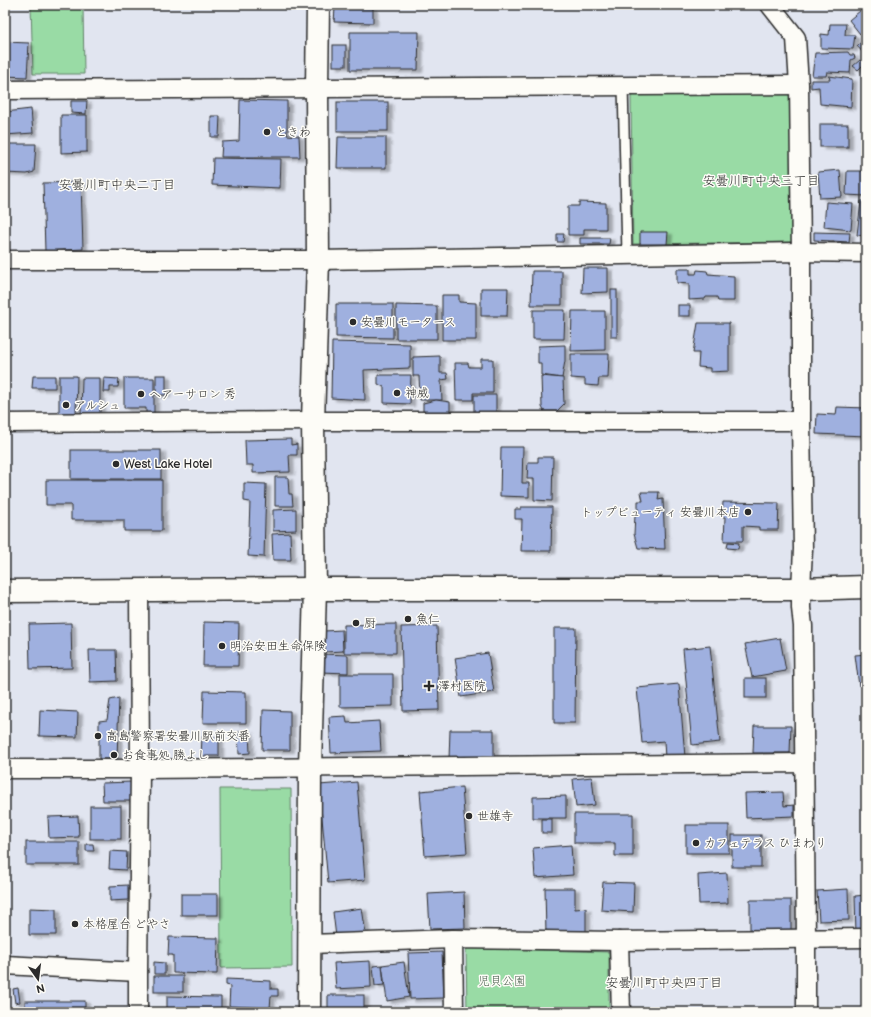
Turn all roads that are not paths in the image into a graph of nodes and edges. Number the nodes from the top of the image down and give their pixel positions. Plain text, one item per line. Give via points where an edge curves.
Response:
1 (318, 5) edge
2 (770, 5) edge
3 (799, 85) junction
4 (622, 86) junction
5 (317, 88) junction
6 (5, 90) edge
7 (801, 252) junction
8 (866, 253) edge
9 (626, 255) junction
10 (5, 260) edge
11 (318, 260) junction
12 (313, 421) junction
13 (801, 421) junction
14 (5, 423) edge
15 (866, 587) edge
16 (315, 589) junction
17 (800, 589) junction
18 (5, 591) edge
19 (139, 591) junction
20 (804, 763) junction
21 (310, 767) junction
22 (140, 769) junction
23 (5, 770) edge
24 (806, 938) junction
25 (866, 938) edge
26 (453, 939) junction
27 (619, 941) junction
28 (310, 944) junction
29 (5, 965) edge
30 (138, 972) junction
31 (138, 1012) edge
32 (310, 1012) edge
33 (454, 1012) edge
34 (621, 1012) edge
35 (806, 1012) edge

1 - 5 street
2 - 3 street via 796,38
3 - 4 street
3 - 7 street
4 - 5 street
4 - 9 lane
5 - 6 street
5 - 11 street
7 - 8 street
7 - 9 street
7 - 13 street
9 - 11 street
10 - 11 street
11 - 12 street
12 - 13 street
12 - 14 street
12 - 16 street
13 - 17 street via 803,549
15 - 17 street
16 - 17 street
16 - 19 street
16 - 21 street
17 - 20 street via 803,626
18 - 19 street
19 - 22 street
20 - 21 street
20 - 24 street
21 - 22 street
21 - 28 street
22 - 23 street
22 - 30 street
24 - 25 street
24 - 27 street
24 - 35 street
26 - 27 street
26 - 28 street
26 - 33 street
27 - 34 street
28 - 32 street
29 - 30 street
30 - 31 street

